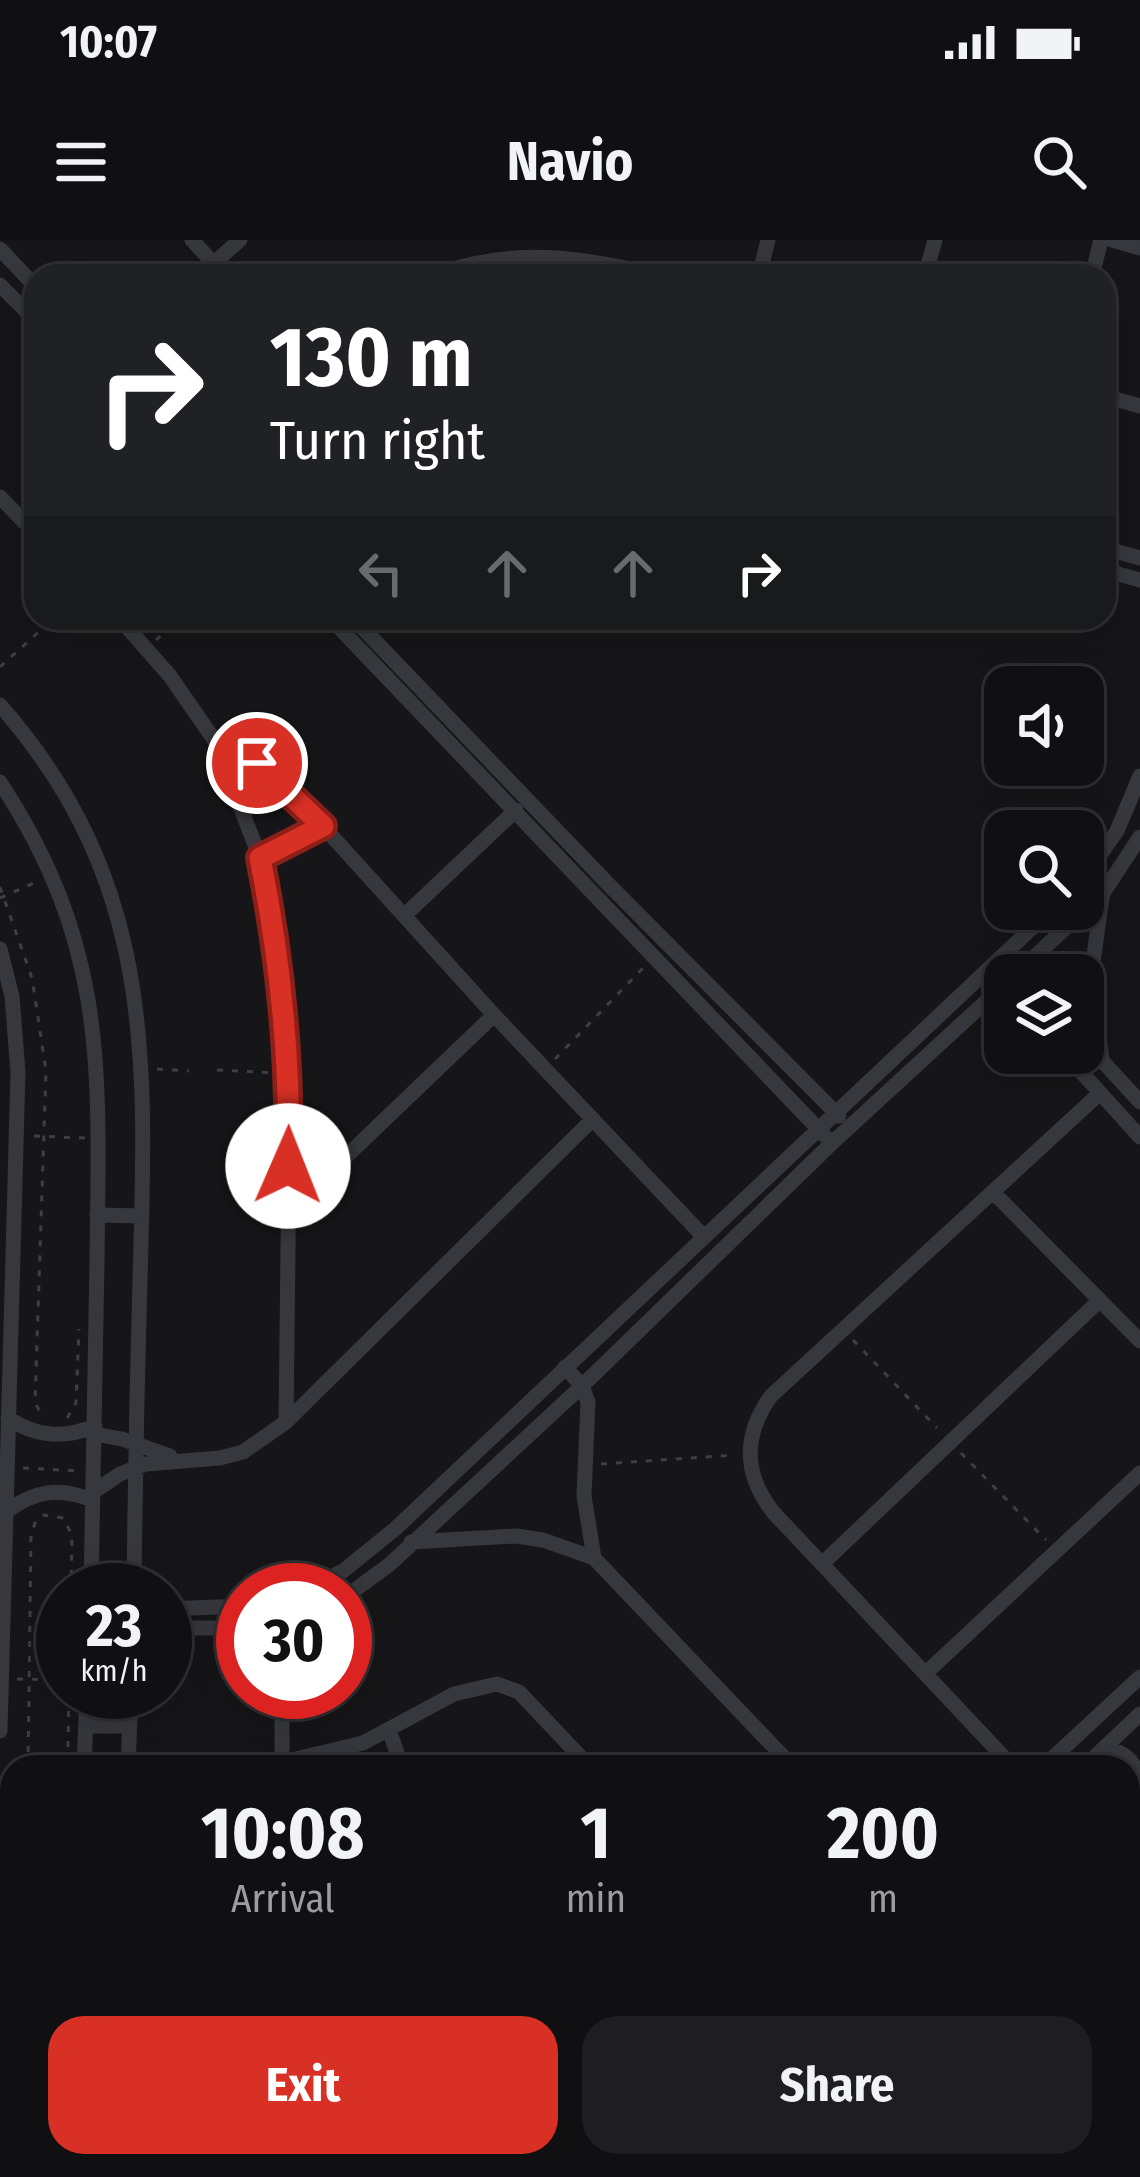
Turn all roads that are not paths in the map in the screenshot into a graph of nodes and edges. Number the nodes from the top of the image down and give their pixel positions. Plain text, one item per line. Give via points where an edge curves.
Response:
1 (191, 240) edge
2 (1112, 240) edge
3 (1140, 248) edge
4 (0, 249) edge
5 (213, 264) edge
6 (465, 264) edge
7 (607, 264) edge
8 (24, 274) edge
9 (0, 285) edge
10 (24, 309) edge
11 (0, 497) edge
12 (24, 522) edge
13 (128, 630) edge
14 (342, 630) edge
15 (365, 630) edge
16 (0, 705) edge
17 (215, 740) junction
18 (1140, 776) edge
19 (0, 782) edge
20 (516, 811) junction
21 (323, 826) junction
22 (1140, 836) edge
23 (1104, 849) edge
24 (260, 858) junction
25 (1104, 891) edge
26 (406, 914) junction
27 (1030, 930) edge
28 (1068, 930) edge
29 (0, 950) edge
30 (1046, 954) edge
31 (984, 1012) edge
32 (494, 1015) junction
33 (1104, 1062) edge
34 (1083, 1074) edge
35 (1100, 1093) junction
36 (1140, 1102) edge
37 (836, 1113) junction
38 (593, 1119) junction
39 (850, 1126) junction
40 (819, 1129) junction
41 (1140, 1138) edge
42 (832, 1143) junction
43 (993, 1192) junction
44 (287, 1213) junction
45 (97, 1215) junction
46 (142, 1216) junction
47 (704, 1237) junction
48 (1100, 1300) junction
49 (1140, 1341) edge
50 (566, 1367) junction
51 (582, 1386) junction
52 (8, 1418) junction
53 (286, 1422) junction
54 (95, 1430) junction
55 (136, 1444) junction
56 (178, 1459) junction
57 (136, 1467) junction
58 (1140, 1473) edge
59 (93, 1496) junction
60 (6, 1511) junction
61 (395, 1529) junction
62 (412, 1543) junction
63 (594, 1558) junction
64 (824, 1562) junction
65 (92, 1563) edge
66 (134, 1563) edge
67 (352, 1563) edge
68 (372, 1579) edge
69 (927, 1672) junction
70 (1140, 1677) edge
71 (2, 1679) edge
72 (1140, 1714) edge
73 (86, 1719) edge
74 (130, 1719) edge
75 (282, 1719) edge
76 (86, 1726) junction
77 (130, 1726) junction
78 (389, 1730) junction
79 (0, 1731) edge
80 (1104, 1748) junction
81 (85, 1755) edge
82 (129, 1755) edge
83 (283, 1755) edge
84 (317, 1755) edge
85 (398, 1755) edge
86 (579, 1755) edge
87 (782, 1755) edge
88 (1002, 1755) edge
89 (1056, 1755) edge
90 (1097, 1755) edge
91 (1123, 1755) edge

1 - 5 street
2 - 3 street
4 - 8 street
6 - 7 street via 518,255
9 - 10 street
11 - 12 street
13 - 17 street
14 - 20 street
15 - 37 street
16 - 46 street via 48,768 99,864 130,964 143,1069
17 - 21 street via 275,777
17 - 24 street
18 - 23 street
19 - 45 street via 53,875 92,1004
20 - 26 street
20 - 40 street
21 - 24 street
21 - 26 street
22 - 25 street
24 - 44 street via 290,1073
26 - 32 street
27 - 37 street
28 - 30 street
29 - 52 street via 17,1034
31 - 39 street
32 - 38 street
32 - 44 street
33 - 36 street
34 - 35 street
35 - 41 street
35 - 43 street
37 - 39 street
37 - 40 street
38 - 47 street
38 - 53 street
39 - 42 street
40 - 42 street
40 - 47 street
42 - 51 street
43 - 48 street
43 - 64 street via 771,1396 751,1433 748,1455 760,1495
44 - 53 street
45 - 46 street
45 - 54 street
46 - 55 street
47 - 50 street
48 - 49 street
48 - 64 street
50 - 51 street
50 - 61 street
51 - 62 street
51 - 63 street
52 - 54 street via 37,1433
52 - 60 street
53 - 56 street via 243,1452
54 - 55 street
54 - 59 street
55 - 56 street
55 - 57 street
56 - 57 street
57 - 59 street
57 - 66 street
58 - 69 street
59 - 60 street via 47,1491
59 - 65 street
60 - 71 street
61 - 62 street
61 - 67 street
62 - 63 street via 516,1536
62 - 68 street
63 - 87 street
64 - 69 street
69 - 88 street
70 - 89 street
71 - 79 street
72 - 80 street
73 - 76 street
74 - 77 street
75 - 83 street
76 - 77 street
76 - 81 street
77 - 82 street
78 - 84 street
78 - 85 street
78 - 86 street via 454,1694 497,1684 519,1691
80 - 90 street
80 - 91 street

